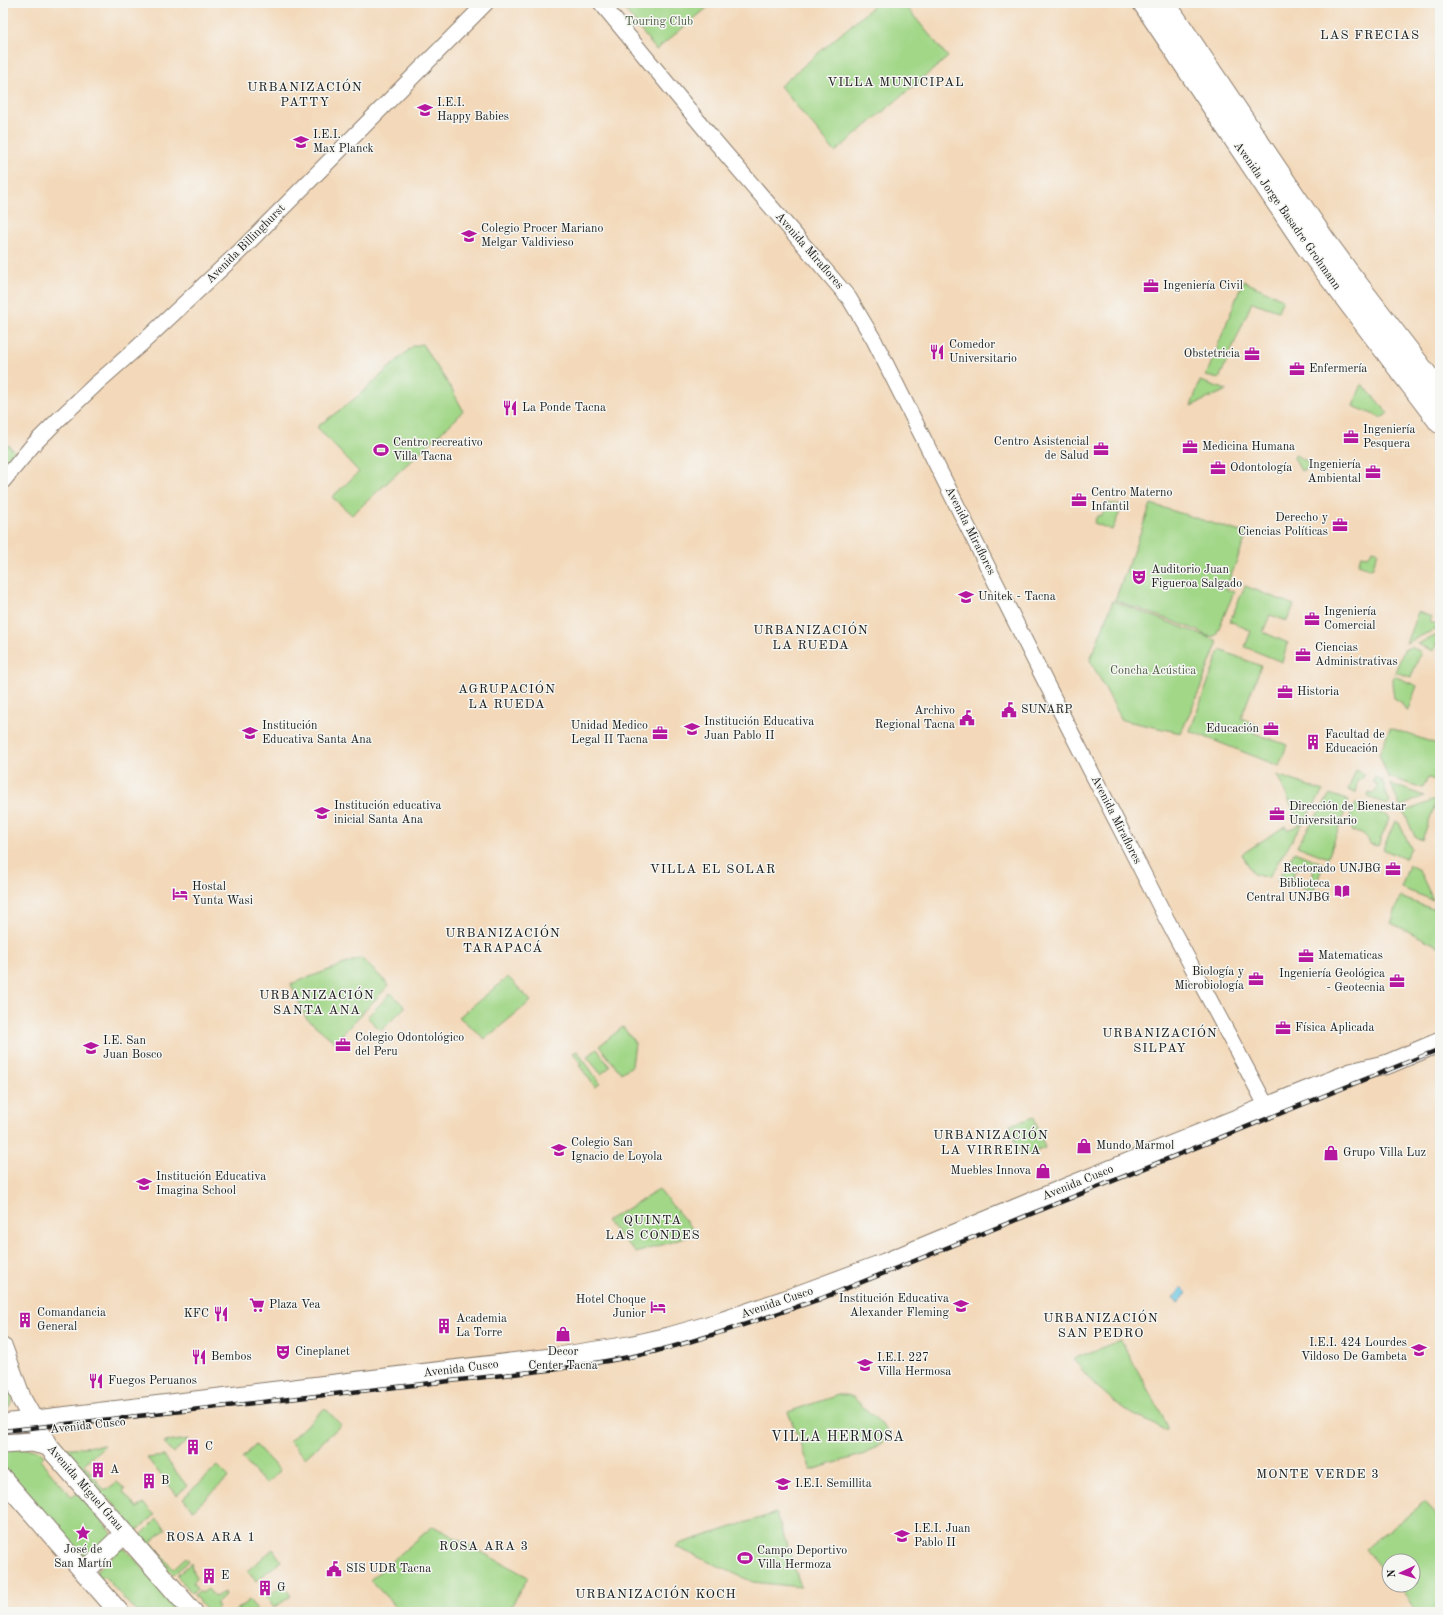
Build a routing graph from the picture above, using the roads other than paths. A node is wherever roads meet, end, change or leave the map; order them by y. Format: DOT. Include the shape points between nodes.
graph roads {
  1 [pos="486,3"];
  2 [pos="602,3"];
  3 [pos="1144,3"];
  4 [pos="1164,3"];
  5 [pos="1440,393"];
  6 [pos="1440,422"];
  7 [pos="3,481"];
  8 [pos="1440,1030"];
  9 [pos="1440,1042"];
  10 [pos="1351,1073"];
  11 [pos="1267,1107"];
  12 [pos="3,1348"];
  13 [pos="22,1400"];
  14 [pos="3,1414"];
  15 [pos="3,1424"];
  16 [pos="40,1432"];
  17 [pos="3,1435"];
  18 [pos="3,1444"];
  19 [pos="3,1479"];
  20 [pos="124,1534"];
  21 [pos="84,1572"];
  22 [pos="120,1612"];
  23 [pos="193,1612"];
  1 -- 7 [label="street, Avenida Billinghurst" via="240,251 60,418"];
  2 -- 11 [label="street, Avenida Miraflores" via="713,139 849,298 874,340 1166,918"];
  3 -- 6 [label="highway, Avenida Jorge Basadre Grohmann" via="1306,246"];
  4 -- 5 [label="highway, Avenida Jorge Basadre Grohmann" via="1317,230"];
  8 -- 10 [label="main road, Avenida Cusco" via="1379,1056"];
  9 -- 10 [label="main road, Avenida Cusco" via="1388,1064"];
  10 -- 11 [label="main road, Avenida Cusco"];
  11 -- 16 [label="main road, Avenida Cusco" via="872,1268 766,1307 669,1337 552,1358 168,1404"];
  12 -- 13 [label="main road, Avenida Miguel Grau"];
  13 -- 14 [label="main road"];
  13 -- 16 [label="main road, Avenida Miguel Grau"];
  15 -- 16 [label="main road, Avenida Cusco"];
  16 -- 17 [label="main road, Avenida Cusco"];
  16 -- 18 [label="main road" via="32,1442"];
  16 -- 20 [label="main road, Avenida Miguel Grau"];
  19 -- 21 [label="main road"];
  20 -- 21 [label="main road"];
  20 -- 23 [label="main road, Avenida Miguel Grau"];
  21 -- 22 [label="main road"];
}
